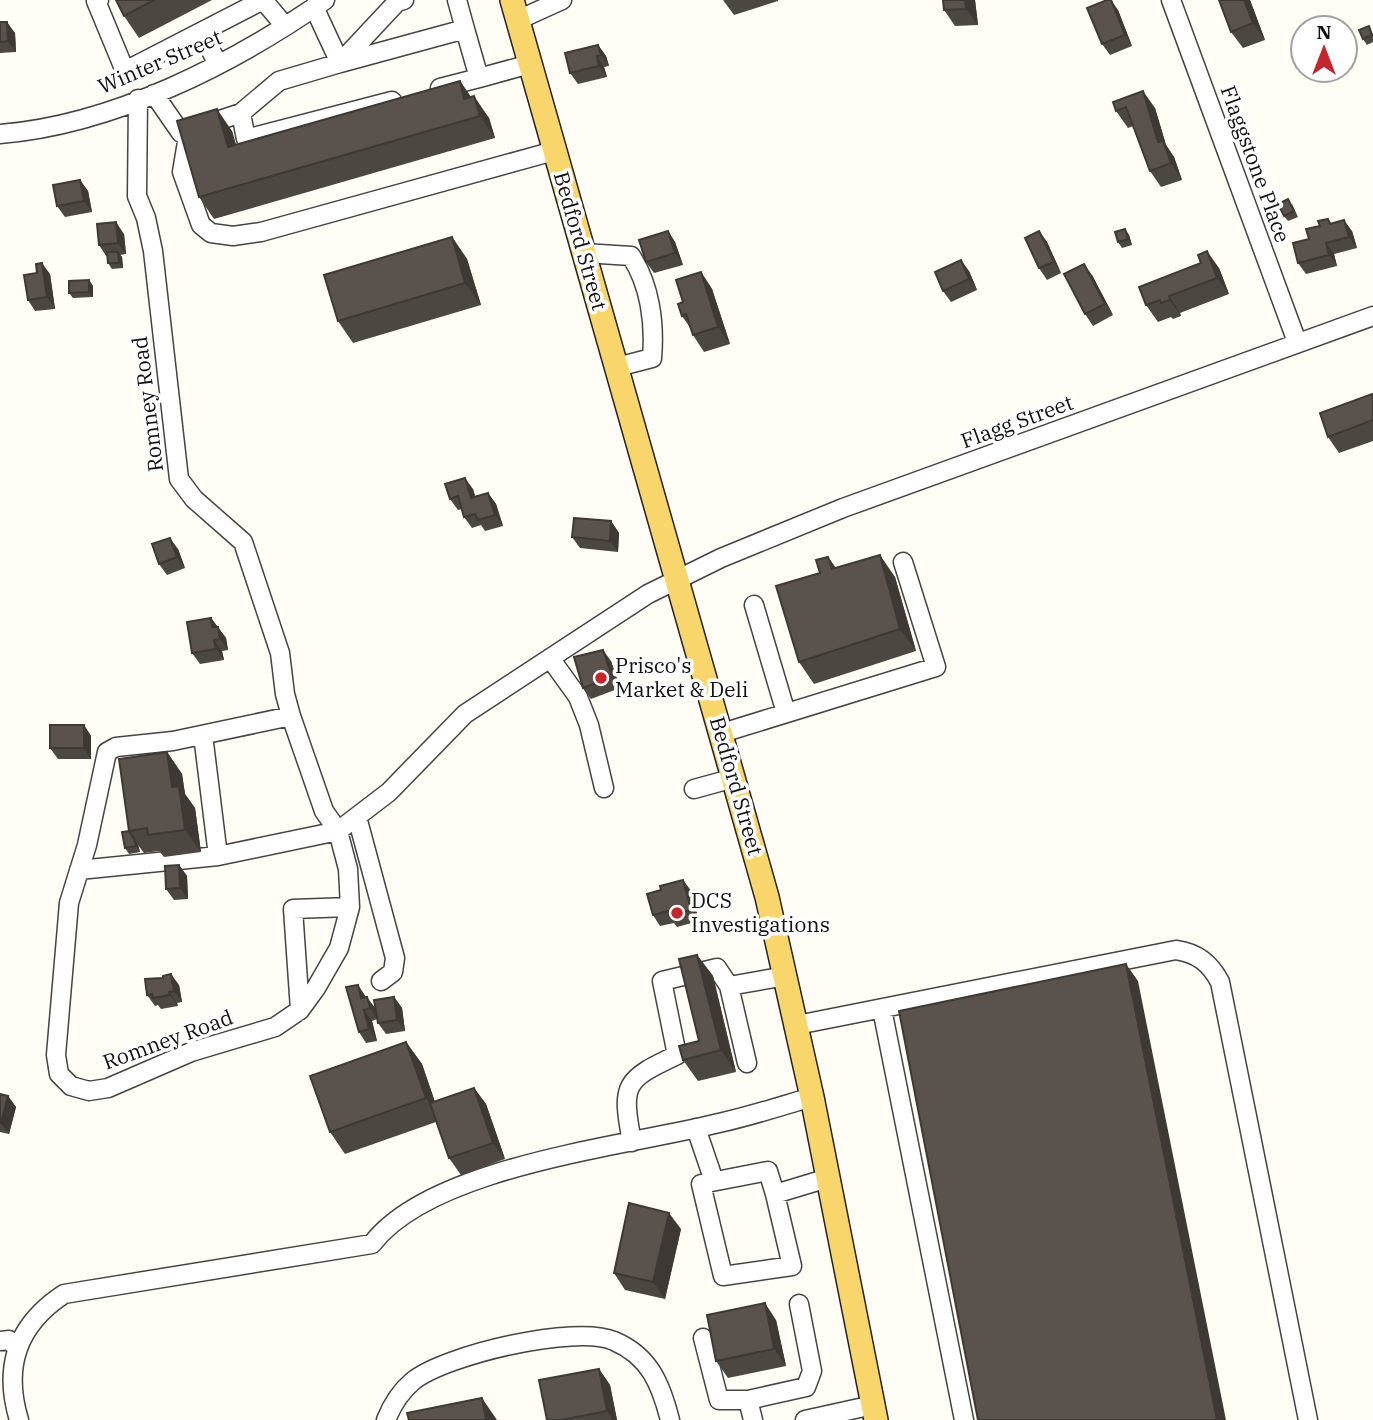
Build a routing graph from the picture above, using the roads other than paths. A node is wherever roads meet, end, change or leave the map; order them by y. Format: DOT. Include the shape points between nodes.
graph roads {
  1 [pos="263,0"];
  2 [pos="404,0"];
  3 [pos="457,0"];
  4 [pos="562,0"];
  5 [pos="1171,0"];
  6 [pos="98,1"];
  7 [pos="319,3"];
  8 [pos="515,10"];
  9 [pos="285,26"];
  10 [pos="466,29"];
  11 [pos="201,32"];
  12 [pos="340,63"];
  13 [pos="218,64"];
  14 [pos="530,64"];
  15 [pos="480,78"];
  16 [pos="146,96"];
  17 [pos="241,113"];
  18 [pos="189,130"];
  19 [pos="0,134"];
  20 [pos="554,151"];
  21 [pos="584,253"];
  22 [pos="1373,316"];
  23 [pos="1297,342"];
  24 [pos="617,367"];
  25 [pos="903,562"];
  26 [pos="678,579"];
  27 [pos="754,605"];
  28 [pos="550,658"];
  29 [pos="786,713"];
  30 [pos="291,716"];
  31 [pos="722,733"];
  32 [pos="203,735"];
  33 [pos="734,778"];
  34 [pos="604,788"];
  35 [pos="694,789"];
  36 [pos="357,817"];
  37 [pos="338,831"];
  38 [pos="218,856"];
  39 [pos="79,870"];
  40 [pos="350,906"];
  41 [pos="786,976"];
  42 [pos="381,981"];
  43 [pos="729,986"];
  44 [pos="882,1009"];
  45 [pos="300,1010"];
  46 [pos="797,1025"];
  47 [pos="747,1063"];
  48 [pos="812,1097"];
  49 [pos="696,1128"];
  50 [pos="632,1142"];
  51 [pos="828,1178"];
  52 [pos="714,1181"];
  53 [pos="775,1195"];
  54 [pos="799,1304"];
  55 [pos="703,1338"];
  56 [pos="8,1345"];
  57 [pos="748,1400"];
  58 [pos="874,1413"];
  59 [pos="19,1420"];
  60 [pos="386,1420"];
  61 [pos="670,1420"];
  62 [pos="753,1420"];
  63 [pos="805,1420"];
  64 [pos="964,1420"];
  65 [pos="1308,1420"];
  1 -- 9 [label="street"];
  1 -- 11 [label="street"];
  2 -- 12 [label="street"];
  3 -- 10 [label="street"];
  4 -- 8 [label="street"];
  5 -- 23 [label="street, Flaggstone Place"];
  6 -- 11 [label="street" via="125,71"];
  7 -- 9 [label="street, Winter Street"];
  7 -- 12 [label="street"];
  8 -- 14 [label="main road, Bedford Street"];
  9 -- 13 [label="street, Winter Street"];
  10 -- 12 [label="street"];
  10 -- 15 [label="street"];
  11 -- 13 [label="street"];
  12 -- 17 [label="street" via="279,81"];
  13 -- 16 [label="street, Winter Street"];
  14 -- 15 [label="street"];
  14 -- 20 [label="main road, Bedford Street"];
  15 -- 17 [label="street" via="246,139"];
  16 -- 18 [label="street" via="181,132"];
  16 -- 19 [label="street, Winter Street" via="48,126"];
  16 -- 30 [label="street, Romney Road" via="137,196 153,251 179,479 194,499 243,542 280,653"];
  17 -- 18 [label="street"];
  18 -- 20 [label="street" via="182,172 201,225 211,233 233,236"];
  20 -- 21 [label="main road, Bedford Street"];
  21 -- 24 [label="main road, Bedford Street"];
  21 -- 24 [label="street" via="631,256 645,277 652,358"];
  22 -- 23 [label="street, Flagg Street"];
  23 -- 26 [label="street, Flagg Street" via="813,519"];
  24 -- 26 [label="main road, Bedford Street"];
  25 -- 29 [label="street" via="936,667"];
  26 -- 28 [label="street"];
  26 -- 31 [label="main road, Bedford Street"];
  27 -- 29 [label="street"];
  28 -- 34 [label="street" via="578,697"];
  28 -- 36 [label="street" via="465,714 389,792"];
  29 -- 31 [label="street"];
  30 -- 32 [label="street"];
  30 -- 37 [label="street, Romney Road" via="324,811"];
  31 -- 33 [label="main road, Bedford Street"];
  32 -- 38 [label="street"];
  32 -- 39 [label="street, Romney Road" via="107,752"];
  33 -- 35 [label="street"];
  33 -- 41 [label="main road, Bedford Street"];
  36 -- 37 [label="street"];
  36 -- 42 [label="street" via="395,958 393,972"];
  37 -- 38 [label="street"];
  37 -- 40 [label="street, Romney Road" via="348,869"];
  38 -- 39 [label="street"];
  39 -- 45 [label="street, Romney Road" via="69,903 56,1055 59,1073 71,1086 89,1091 108,1088 191,1052 275,1027"];
  40 -- 45 [label="street, Romney Road" via="339,948"];
  40 -- 45 [label="street" via="293,909"];
  41 -- 43 [label="street"];
  41 -- 46 [label="main road, Bedford Street"];
  43 -- 47 [label="street"];
  43 -- 50 [label="street" via="717,968 662,981 677,1055 633,1079 626,1093"];
  44 -- 46 [label="street"];
  44 -- 64 [label="street"];
  44 -- 65 [label="street" via="1176,950 1199,957 1213,968 1220,982"];
  46 -- 48 [label="main road, Bedford Street"];
  48 -- 49 [label="street"];
  48 -- 51 [label="main road, Bedford Street"];
  49 -- 50 [label="street"];
  49 -- 52 [label="street"];
  50 -- 56 [label="street" via="491,1176 435,1197 386,1226 372,1244 64,1294"];
  51 -- 53 [label="street"];
  51 -- 58 [label="main road, Bedford Street"];
  52 -- 53 [label="street" via="768,1171"];
  52 -- 53 [label="street" via="701,1184 723,1276 792,1266"];
  54 -- 57 [label="street" via="811,1371 806,1387"];
  55 -- 57 [label="street" via="719,1400"];
  56 -- 59 [label="street"];
  57 -- 62 [label="street"];
  58 -- 63 [label="street"];
  60 -- 61 [label="street" via="402,1393 429,1371 570,1334 614,1340 634,1352 652,1368"];
}
